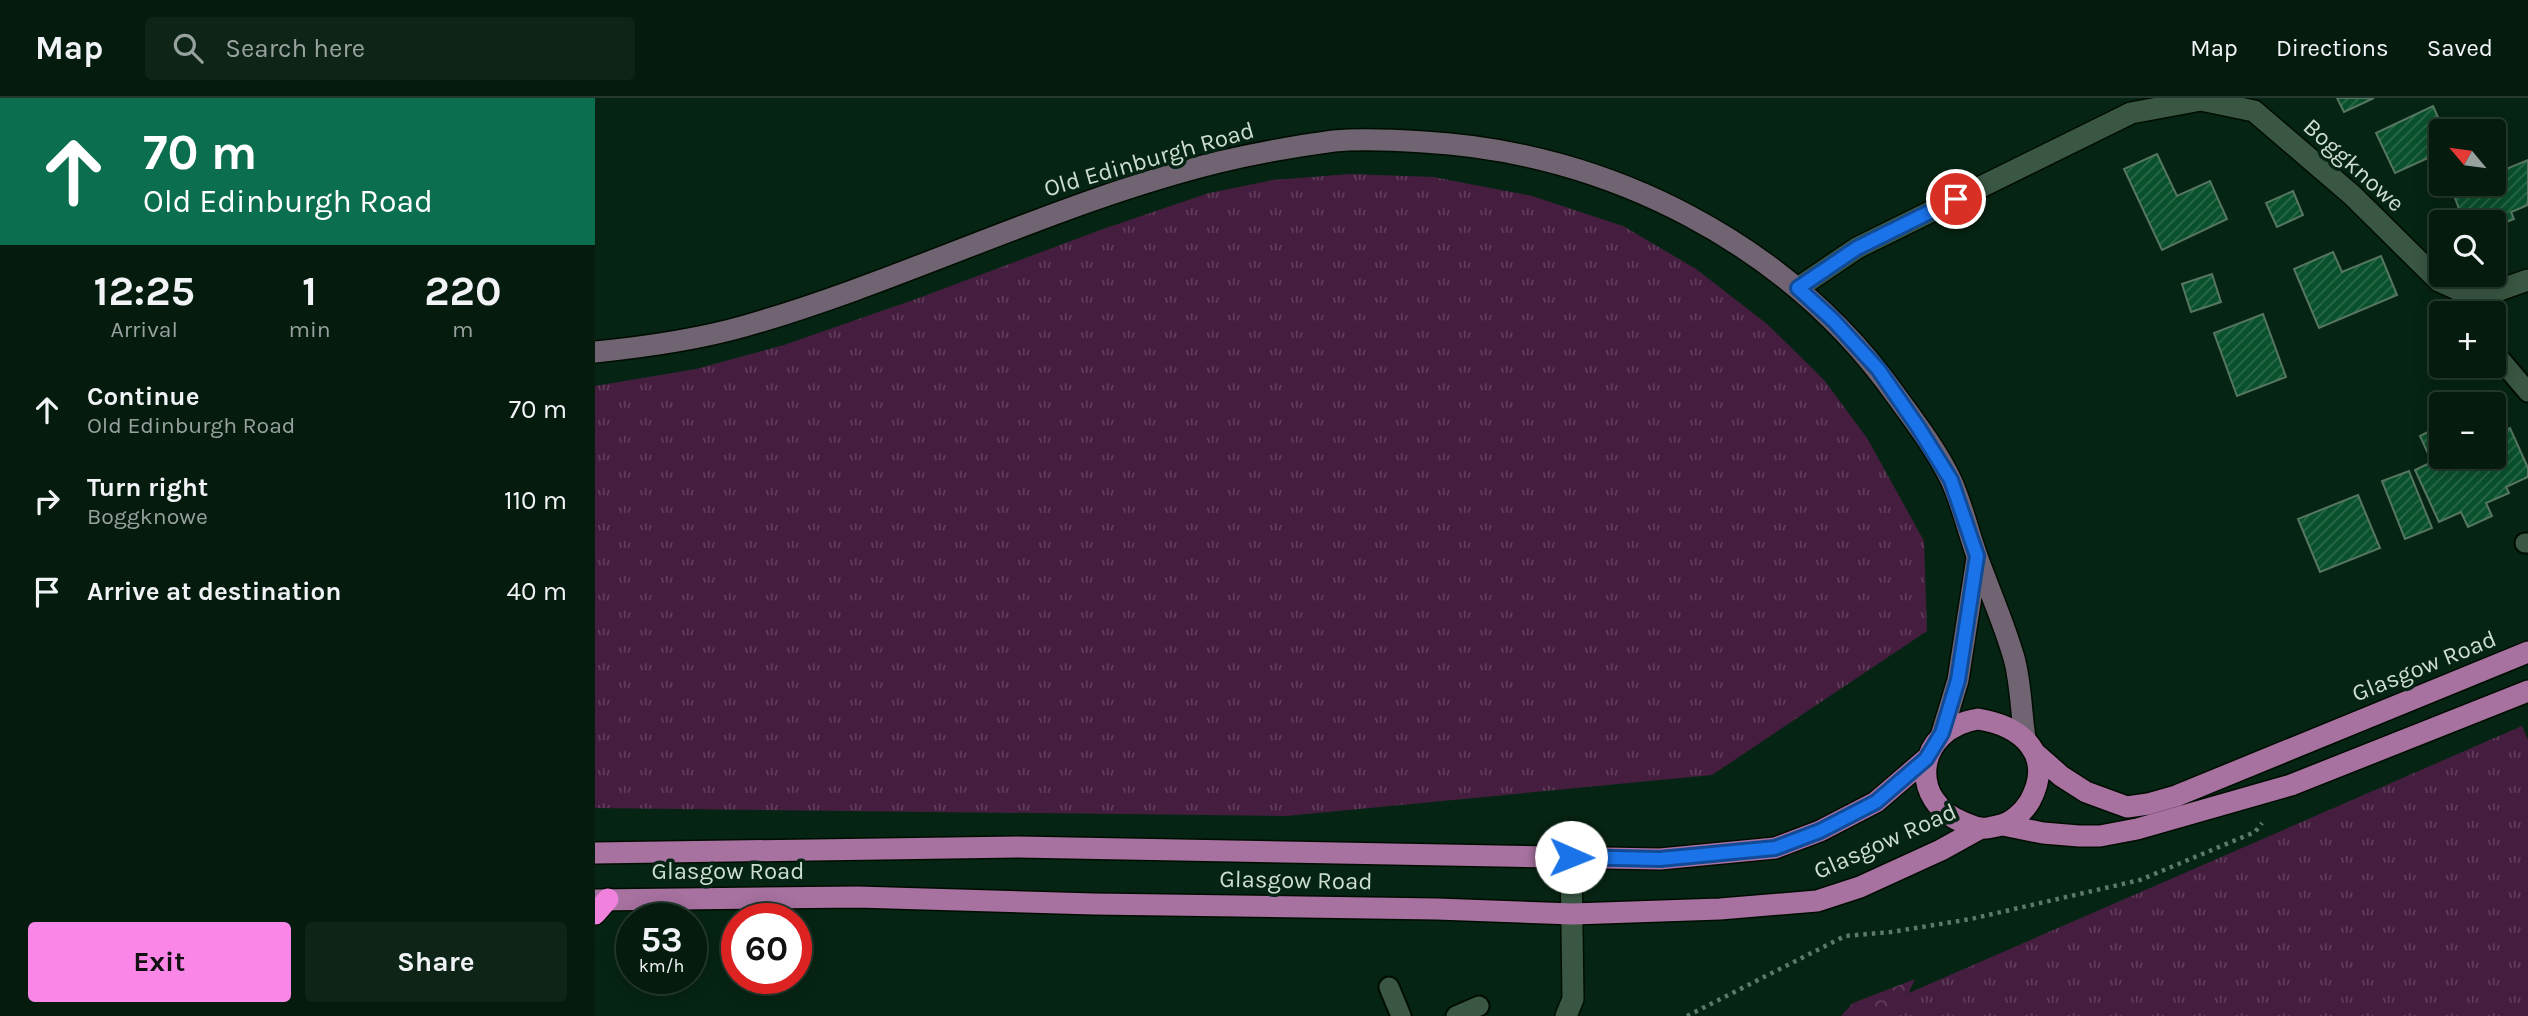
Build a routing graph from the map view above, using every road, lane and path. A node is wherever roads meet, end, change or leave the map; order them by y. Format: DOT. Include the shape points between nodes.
graph roads {
  1 [pos="2200,99"];
  2 [pos="2528,280"];
  3 [pos="1798,288"];
  4 [pos="595,352"];
  5 [pos="2506,366"];
  6 [pos="2528,391"];
  7 [pos="1977,556"];
  8 [pos="2528,652"];
  9 [pos="2528,691"];
  10 [pos="1942,733"];
  11 [pos="2030,745"];
  12 [pos="1926,759"];
  13 [pos="2291,785"];
  14 [pos="2003,825"];
  15 [pos="1979,829"];
  16 [pos="595,853"];
  17 [pos="1571,857"];
  18 [pos="599,904"];
  19 [pos="1573,914"];
  20 [pos="1389,986"];
  21 [pos="1479,1006"];
  22 [pos="1401,1016"];
  23 [pos="1456,1016"];
  24 [pos="1566,1016"];
  25 [pos="1686,1016"];
  1 -- 2 [label="street, Boggknowe" via="2254,111 2352,195 2439,281 2461,291 2489,294"];
  1 -- 3 [label="street, Boggknowe" via="2131,113 1857,248"];
  3 -- 4 [label="main road, Old Edinburgh Road" via="1748,250 1686,214 1561,165 1465,144 1338,141 1218,162 1135,186 740,328"];
  3 -- 7 [label="main road, Old Edinburgh Road" via="1878,369 1918,427 1951,480"];
  5 -- 6 [label="lane"];
  7 -- 10 [label="main road, Old Edinburgh Road" via="1958,680"];
  7 -- 11 [label="main road, Old Edinburgh Road" via="2015,662"];
  8 -- 11 [label="main road, Glasgow Road" via="2148,804 2127,807 2086,792 2061,776"];
  9 -- 13 [label="main road"];
  10 -- 11 [label="main road" via="1978,719 2004,726"];
  10 -- 12 [label="main road"];
  11 -- 14 [label="main road" via="2039,774 2035,791 2023,812"];
  12 -- 15 [label="main road" via="1926,780 1941,807 1955,820"];
  12 -- 17 [label="main road, Glasgow Road" via="1876,802 1775,848 1660,859"];
  13 -- 14 [label="main road" via="2100,836"];
  13 -- 25 [label="path" via="2255,832 2140,880 1971,919 1845,936"];
  14 -- 15 [label="main road"];
  15 -- 19 [label="main road, Glasgow Road" via="1860,887 1817,901"];
  16 -- 17 [label="main road, Glasgow Road" via="1019,847"];
  17 -- 19 [label="street"];
  18 -- 19 [label="main road, Glasgow Road" via="857,897"];
  19 -- 24 [label="street" via="1573,999"];
  20 -- 22 [label="lane"];
  21 -- 23 [label="lane"];
}
